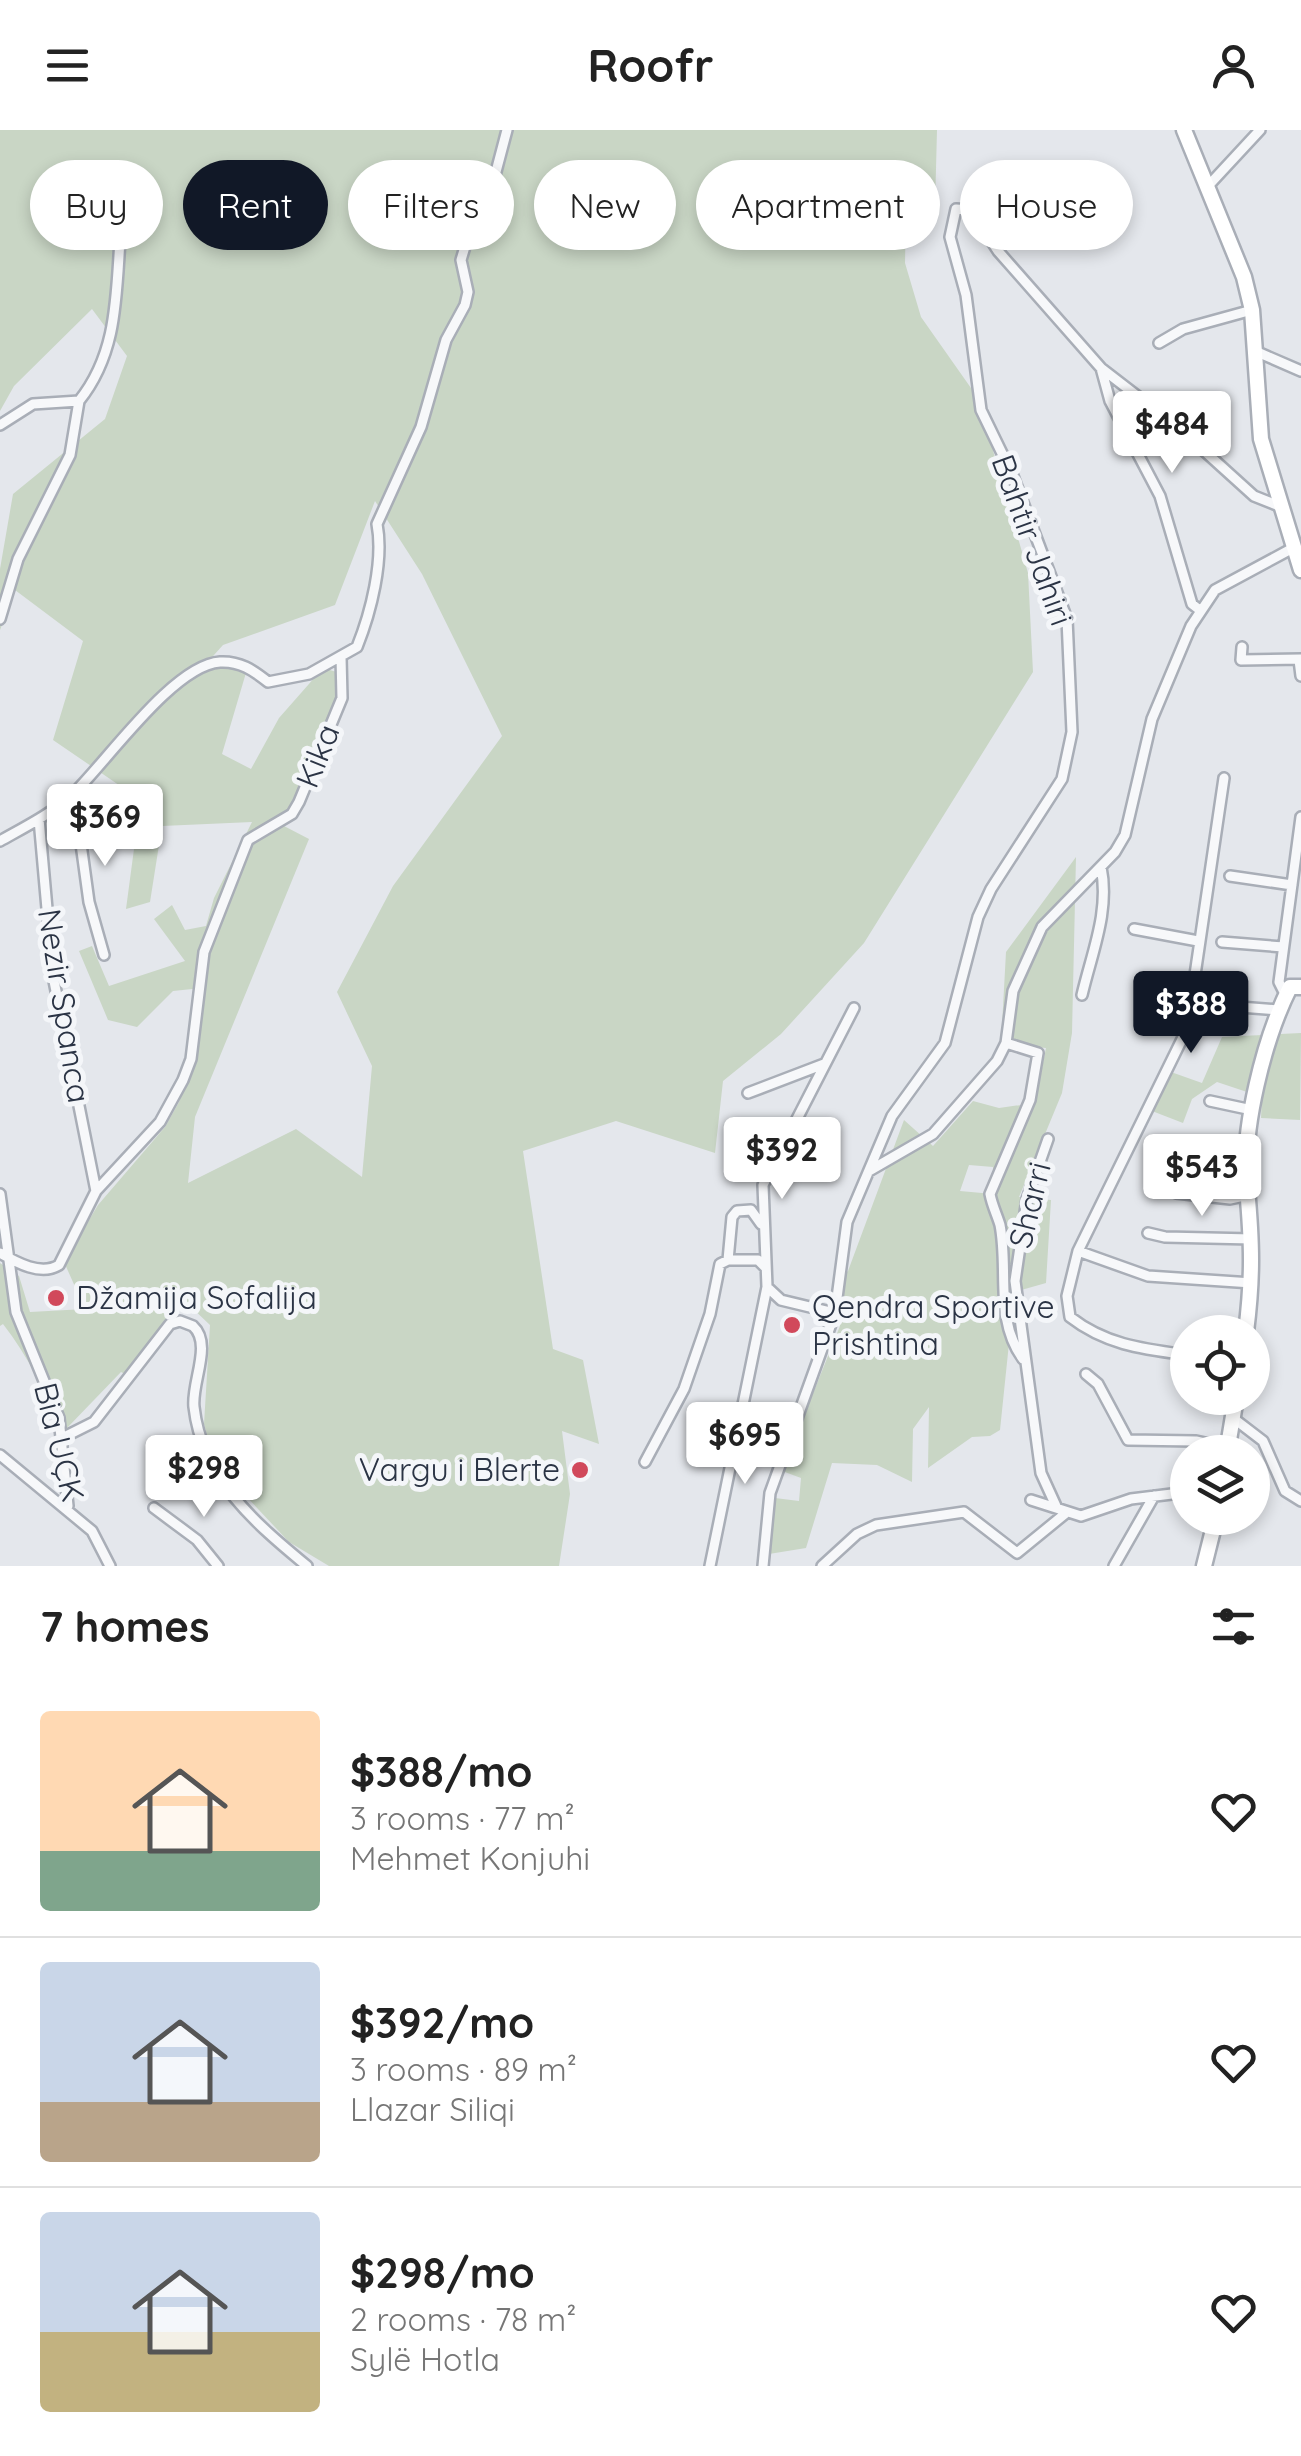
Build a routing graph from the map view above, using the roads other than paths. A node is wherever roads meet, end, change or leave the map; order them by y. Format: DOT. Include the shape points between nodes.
graph roads {
  1 [pos="507,130"];
  2 [pos="1184,130"];
  3 [pos="1260,130"];
  4 [pos="1209,185"];
  5 [pos="119,250"];
  6 [pos="1252,310"];
  7 [pos="1159,343"];
  8 [pos="1255,352"];
  9 [pos="1101,368"];
  10 [pos="1301,371"];
  11 [pos="79,400"];
  12 [pos="0,425"];
  13 [pos="1279,506"];
  14 [pos="1293,548"];
  15 [pos="1301,570"];
  16 [pos="1200,611"];
  17 [pos="0,619"];
  18 [pos="1242,647"];
  19 [pos="341,657"];
  20 [pos="1300,659"];
  21 [pos="1301,676"];
  22 [pos="1224,778"];
  23 [pos="74,793"];
  24 [pos="1301,818"];
  25 [pos="39,819"];
  26 [pos="0,841"];
  27 [pos="1101,867"];
  28 [pos="1230,876"];
  29 [pos="1292,884"];
  30 [pos="1134,928"];
  31 [pos="1198,941"];
  32 [pos="1222,942"];
  33 [pos="1284,947"];
  34 [pos="104,955"];
  35 [pos="1296,987"];
  36 [pos="1082,995"];
  37 [pos="1214,1005"];
  38 [pos="854,1008"];
  39 [pos="1278,1010"];
  40 [pos="1006,1043"];
  41 [pos="824,1064"];
  42 [pos="748,1092"];
  43 [pos="1210,1101"];
  44 [pos="1252,1110"];
  45 [pos="1048,1138"];
  46 [pos="869,1171"];
  47 [pos="96,1191"];
  48 [pos="1176,1193"];
  49 [pos="0,1194"];
  50 [pos="1249,1195"];
  51 [pos="762,1227"];
  52 [pos="1148,1232"];
  53 [pos="1252,1239"];
  54 [pos="1078,1250"];
  55 [pos="0,1253"];
  56 [pos="10,1260"];
  57 [pos="728,1260"];
  58 [pos="765,1268"];
  59 [pos="1252,1283"];
  60 [pos="768,1286"];
  61 [pos="834,1313"];
  62 [pos="1248,1315"];
  63 [pos="1170,1351"];
  64 [pos="1024,1361"];
  65 [pos="1086,1374"];
  66 [pos="1233,1415"];
  67 [pos="1233,1418"];
  68 [pos="1230,1435"];
  69 [pos="62,1438"];
  70 [pos="1170,1441"];
  71 [pos="0,1455"];
  72 [pos="645,1462"];
  73 [pos="1170,1494"];
  74 [pos="1154,1496"];
  75 [pos="1031,1500"];
  76 [pos="1301,1501"];
  77 [pos="68,1506"];
  78 [pos="1056,1506"];
  79 [pos="154,1508"];
  80 [pos="1066,1513"];
  81 [pos="1212,1535"];
  82 [pos="760,1564"];
  83 [pos="110,1566"];
  84 [pos="218,1566"];
  85 [pos="306,1566"];
  86 [pos="710,1566"];
  87 [pos="822,1566"];
  88 [pos="1114,1566"];
  89 [pos="1204,1566"];
  1 -- 19 [label="street" via="488,202 472,220 461,260 465,305 377,524 374,598 357,647"];
  2 -- 4 [label="street"];
  3 -- 4 [label="street"];
  4 -- 6 [label="street"];
  5 -- 11 [label="street" via="105,360"];
  6 -- 7 [label="street" via="1183,328"];
  6 -- 8 [label="street"];
  8 -- 10 [label="street"];
  8 -- 13 [label="street" via="1261,439"];
  9 -- 13 [label="street, Bahtir Jahiri" via="1254,496"];
  9 -- 16 [label="street" via="1103,386 1160,496 1192,604"];
  9 -- 46 [label="street, Bahtir Jahiri" via="971,210 956,210 950,237 966,295 982,410 1067,618 1072,732 1062,779 978,917 945,1043 892,1116"];
  11 -- 12 [label="street" via="32,404"];
  11 -- 17 [label="street" via="70,455 18,559"];
  13 -- 14 [label="street"];
  14 -- 15 [label="street"];
  14 -- 16 [label="street" via="1215,590"];
  16 -- 27 [label="street" via="1152,719 1125,835"];
  18 -- 20 [label="street" via="1241,660"];
  19 -- 23 [label="street, Kika" via="309,674 268,682 248,666 204,666 147,711"];
  19 -- 47 [label="street, Kika" via="342,698 299,802 292,814 248,840 204,952 183,1080 160,1122"];
  20 -- 21 [label="street"];
  22 -- 31 [label="street"];
  23 -- 25 [label="street, Kika"];
  23 -- 34 [label="street" via="89,902"];
  24 -- 29 [label="street"];
  25 -- 26 [label="street, Kika"];
  25 -- 47 [label="street, Nezir Spanca" via="54,976"];
  27 -- 36 [label="street" via="1103,916"];
  27 -- 40 [label="street" via="1042,927 1013,992"];
  28 -- 29 [label="street"];
  29 -- 33 [label="street"];
  30 -- 31 [label="street"];
  31 -- 54 [label="street" via="1186,1028"];
  32 -- 33 [label="street"];
  33 -- 35 [label="street" via="1279,985"];
  35 -- 39 [label="street"];
  37 -- 39 [label="street"];
  38 -- 41 [label="street"];
  39 -- 44 [label="street"];
  40 -- 46 [label="street" via="933,1134"];
  40 -- 64 [label="street" via="1038,1053 1030,1100 990,1194 1000,1224 1004,1311"];
  41 -- 42 [label="street"];
  41 -- 51 [label="street" via="763,1185"];
  43 -- 44 [label="street"];
  44 -- 50 [label="street"];
  45 -- 64 [label="street, Sharri" via="1016,1257"];
  46 -- 61 [label="street, Bahtir Jahiri" via="848,1222"];
  47 -- 56 [label="street, Kika" via="59,1265 42,1270"];
  48 -- 50 [label="street" via="1238,1200"];
  49 -- 56 [label="street, Bia UÇK"];
  50 -- 53 [label="street"];
  51 -- 57 [label="street" via="751,1210 737,1211"];
  51 -- 58 [label="street"];
  52 -- 53 [label="street"];
  53 -- 59 [label="street"];
  54 -- 59 [label="street" via="1148,1276"];
  54 -- 63 [label="street" via="1067,1296 1070,1317 1115,1343"];
  55 -- 56 [label="street"];
  56 -- 69 [label="street, Bia UÇK" via="16,1312"];
  57 -- 58 [label="street" via="758,1260"];
  57 -- 72 [label="street" via="720,1264 684,1389"];
  58 -- 60 [label="street"];
  59 -- 62 [label="street"];
  60 -- 61 [label="street" via="782,1300"];
  60 -- 86 [label="street"];
  61 -- 82 [label="street, Bahtir Jahiri" via="776,1470"];
  64 -- 78 [label="street, Sharri" via="1040,1473"];
  65 -- 70 [label="street" via="1128,1440"];
  66 -- 67 [label="street"];
  67 -- 68 [label="street"];
  67 -- 76 [label="street" via="1263,1441 1285,1491"];
  69 -- 77 [label="street, Bia UÇK"];
  69 -- 85 [label="street" via="94,1422 170,1324 193,1326 202,1343 194,1406 210,1467"];
  71 -- 77 [label="street"];
  73 -- 74 [label="street"];
  74 -- 80 [label="street" via="1090,1514"];
  74 -- 88 [label="street"];
  75 -- 78 [label="street"];
  77 -- 83 [label="street, Bia UÇK" via="92,1530"];
  78 -- 80 [label="street"];
  79 -- 84 [label="street" via="198,1540"];
  80 -- 87 [label="street" via="1017,1553 964,1512 876,1525"];
  81 -- 89 [label="street"];
}
